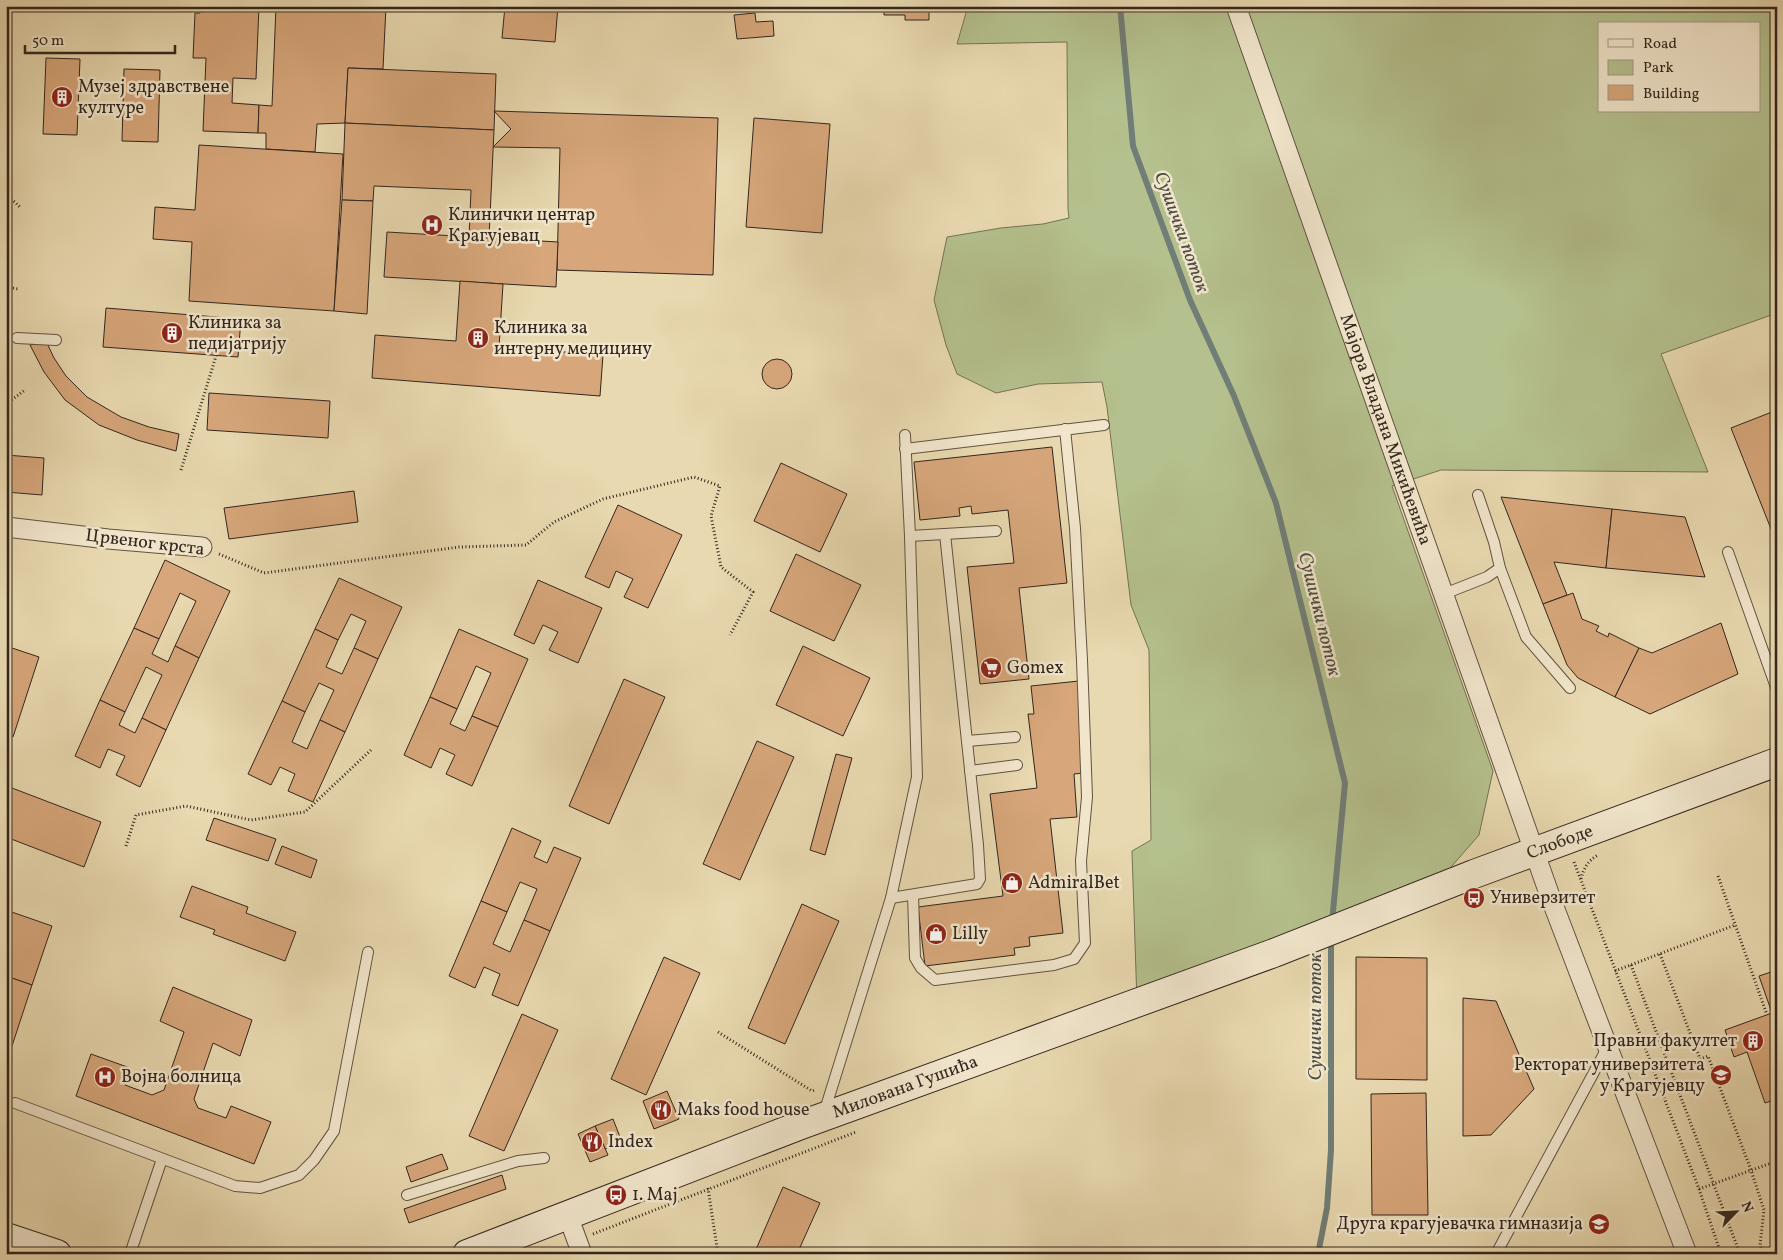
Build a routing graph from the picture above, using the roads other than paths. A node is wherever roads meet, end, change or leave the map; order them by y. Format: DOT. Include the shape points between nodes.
graph roads {
  1 [pos="1236,6"];
  2 [pos="17,338"];
  3 [pos="56,340"];
  4 [pos="1104,425"];
  5 [pos="1065,429"];
  6 [pos="905,434"];
  7 [pos="905,449"];
  8 [pos="1478,495"];
  9 [pos="6,527"];
  10 [pos="996,530"];
  11 [pos="946,534"];
  12 [pos="910,536"];
  13 [pos="202,547"];
  14 [pos="1728,552"];
  15 [pos="1500,568"];
  16 [pos="1444,594"];
  17 [pos="1570,688"];
  18 [pos="1777,690"];
  19 [pos="1015,737"];
  20 [pos="967,742"];
  21 [pos="1777,762"];
  22 [pos="1018,765"];
  23 [pos="970,771"];
  24 [pos="1535,852"];
  25 [pos="913,895"];
  26 [pos="890,898"];
  27 [pos="1344,926"];
  28 [pos="368,952"];
  29 [pos="1608,1047"];
  30 [pos="15,1103"];
  31 [pos="823,1116"];
  32 [pos="544,1158"];
  33 [pos="162,1159"];
  34 [pos="407,1195"];
  35 [pos="568,1216"];
  36 [pos="6,1237"];
  37 [pos="57,1254"];
  38 [pos="130,1254"];
  39 [pos="467,1254"];
  40 [pos="582,1254"];
  41 [pos="1496,1254"];
  42 [pos="1687,1254"];
  1 -- 16 [label="street, Мајора Владана Микићевића"];
  2 -- 3 [label="lane"];
  4 -- 5 [label="lane"];
  5 -- 7 [label="lane"];
  5 -- 25 [label="lane" via="1075,528 1082,660 1087,797 1081,861 1085,943 1074,959 1054,965 935,980 915,958"];
  6 -- 7 [label="lane"];
  7 -- 12 [label="lane"];
  8 -- 15 [label="lane"];
  9 -- 13 [label="street, Црвеног крста"];
  10 -- 11 [label="lane"];
  11 -- 12 [label="lane"];
  11 -- 20 [label="lane"];
  12 -- 26 [label="lane" via="917,777"];
  14 -- 18 [label="lane"];
  15 -- 16 [label="lane"];
  15 -- 17 [label="lane" via="1526,637"];
  16 -- 24 [label="street, Мајора Владана Микићевића"];
  19 -- 20 [label="lane"];
  20 -- 23 [label="lane"];
  21 -- 24 [label="street, Слободе"];
  22 -- 23 [label="lane"];
  23 -- 25 [label="lane" via="980,872 978,884"];
  24 -- 27 [label="street, Слободе"];
  24 -- 29 [label="street, Мајора Владана Микићевића"];
  25 -- 26 [label="lane"];
  26 -- 31 [label="lane"];
  27 -- 31 [label="street, Милована Гушића"];
  28 -- 33 [label="lane" via="334,1131 314,1160 298,1175 260,1188 235,1186"];
  29 -- 41 [label="lane"];
  29 -- 42 [label="street, Мајора Владана Микићевића"];
  30 -- 33 [label="lane"];
  31 -- 35 [label="street, Милована Гушића"];
  32 -- 34 [label="lane" via="518,1161"];
  33 -- 38 [label="lane"];
  35 -- 39 [label="street, Милована Гушића"];
  35 -- 40 [label="street"];
  36 -- 37 [label="street"];
}
